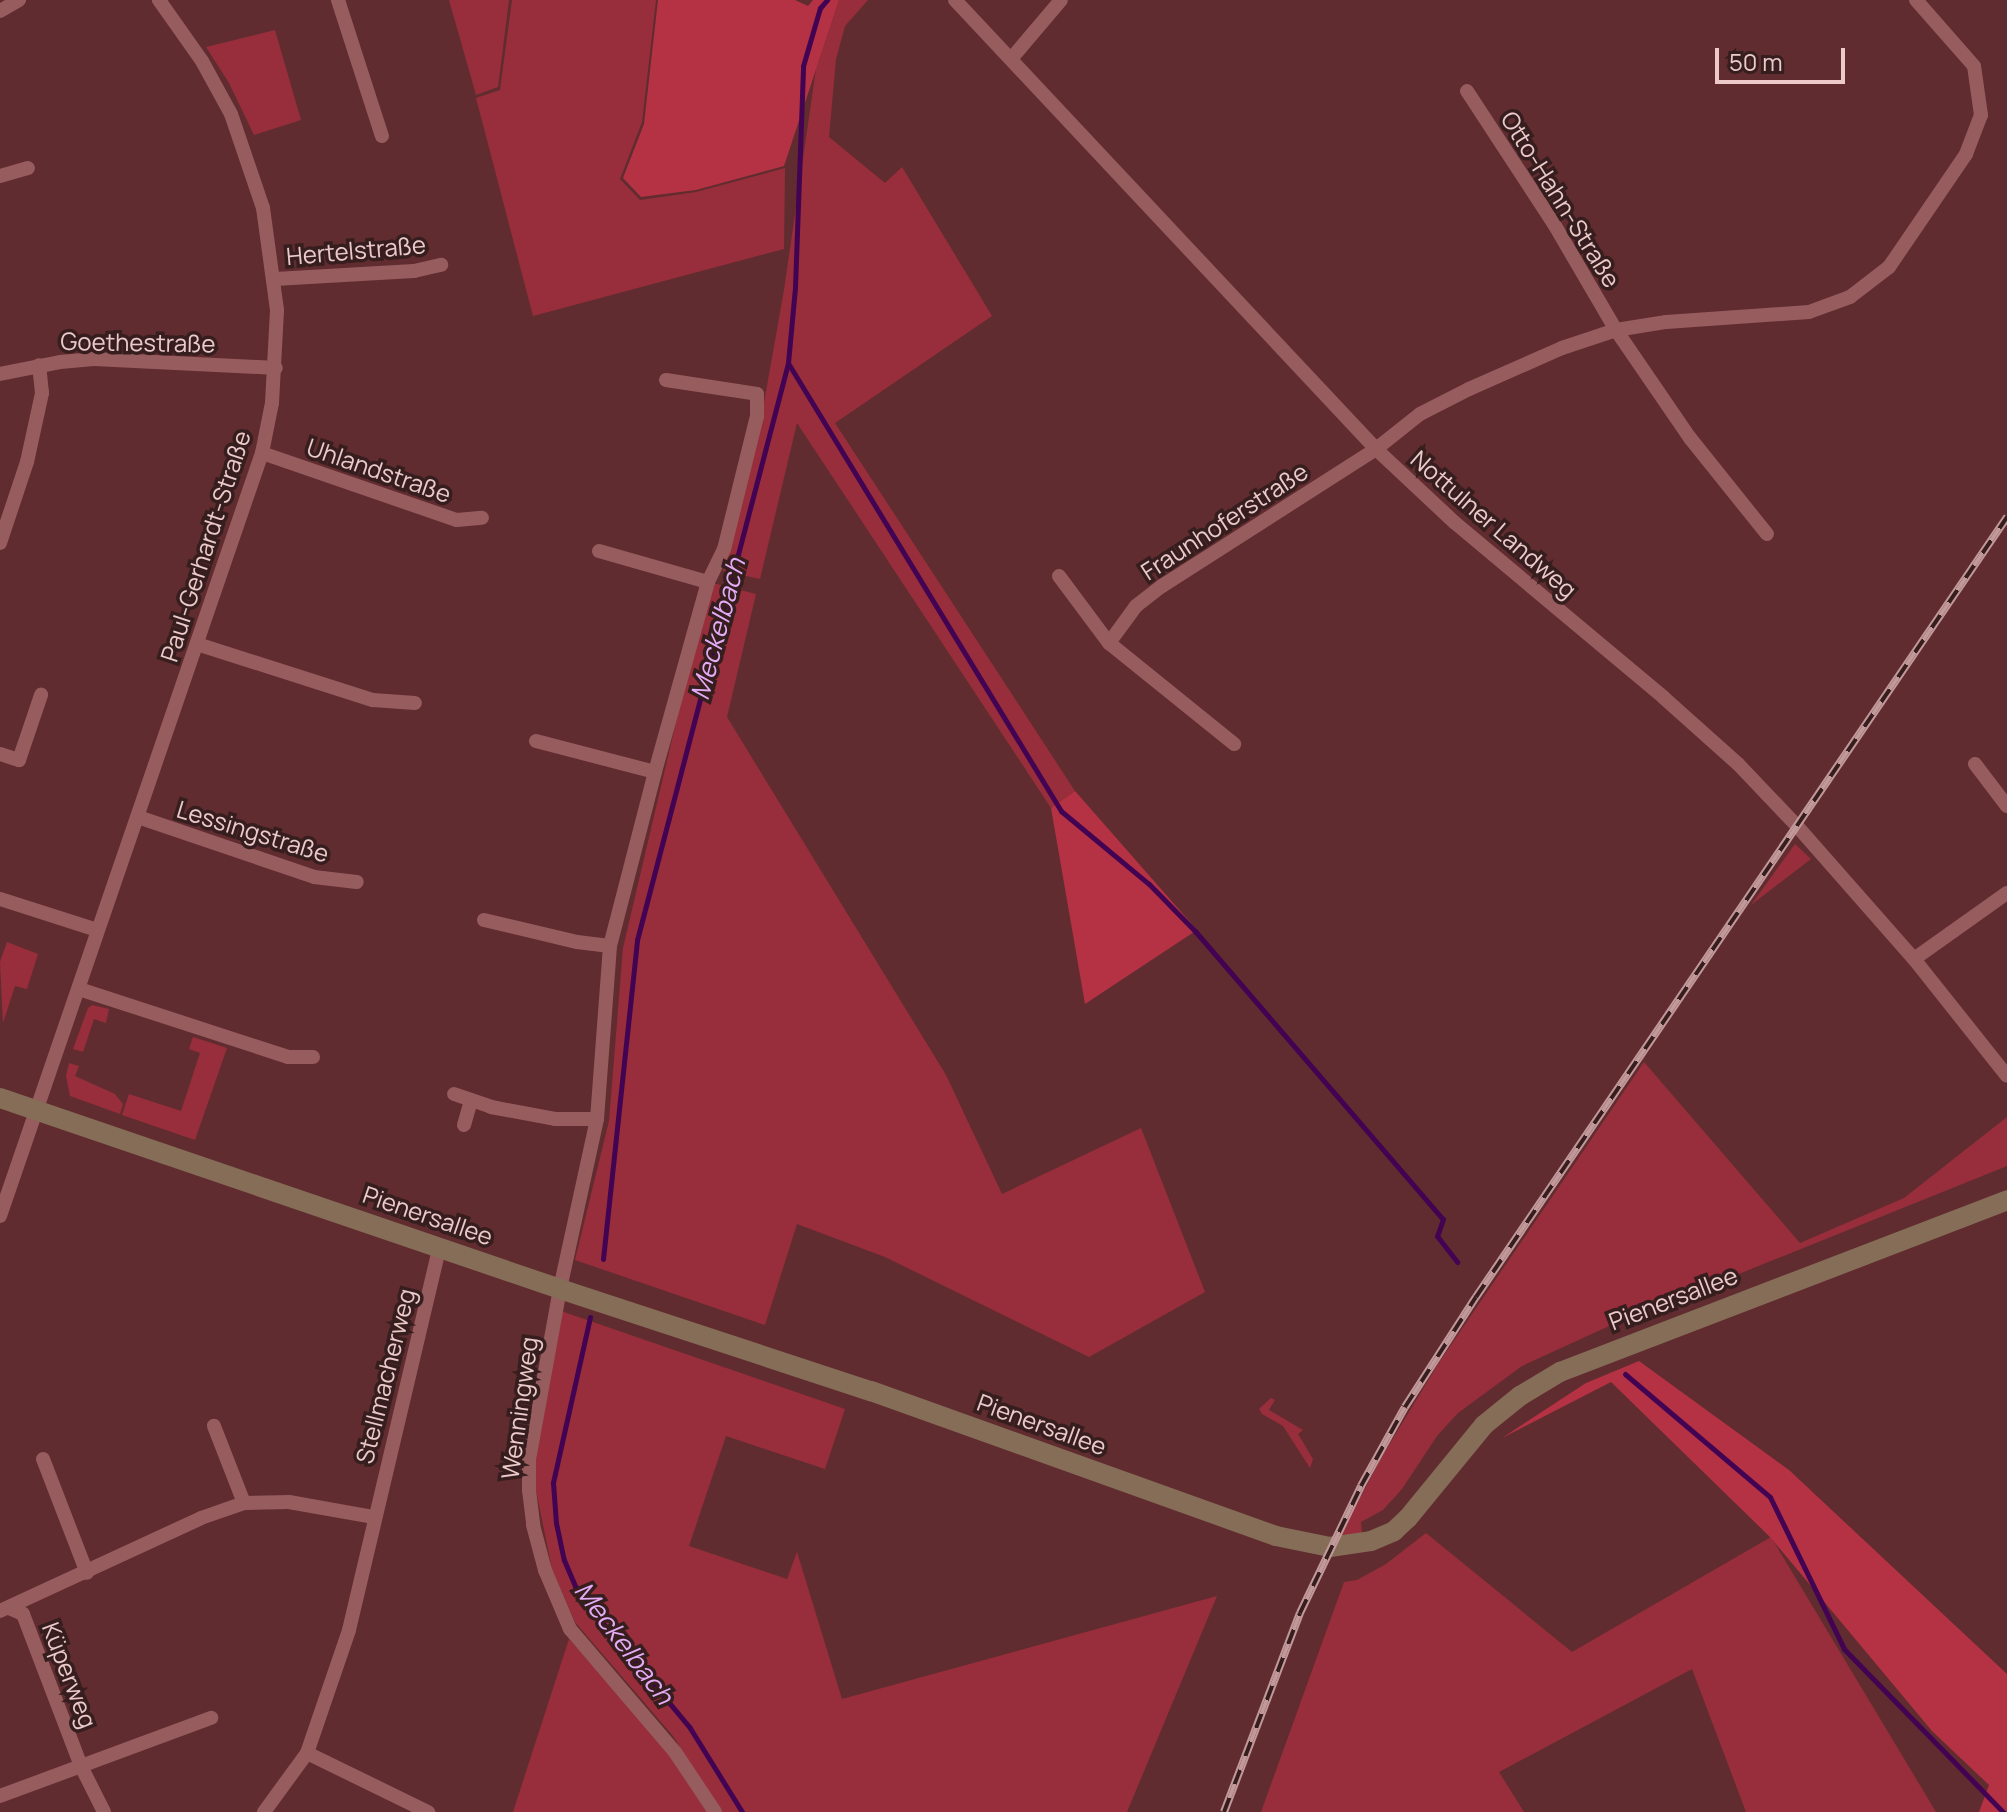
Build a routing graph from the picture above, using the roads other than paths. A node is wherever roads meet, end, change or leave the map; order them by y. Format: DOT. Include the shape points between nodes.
graph roads {
  1 [pos="19,0"];
  2 [pos="159,0"];
  3 [pos="338,0"];
  4 [pos="955,0"];
  5 [pos="1061,0"];
  6 [pos="1916,0"];
  7 [pos="0,11"];
  8 [pos="1011,59"];
  9 [pos="1467,91"];
  10 [pos="382,136"];
  11 [pos="28,168"];
  12 [pos="0,176"];
  13 [pos="441,265"];
  14 [pos="275,279"];
  15 [pos="1616,330"];
  16 [pos="39,365"];
  17 [pos="276,368"];
  18 [pos="0,374"];
  19 [pos="666,380"];
  20 [pos="1376,449"];
  21 [pos="262,453"];
  22 [pos="482,518"];
  23 [pos="1767,534"];
  24 [pos="0,543"];
  25 [pos="599,551"];
  26 [pos="1059,576"];
  27 [pos="708,582"];
  28 [pos="1109,643"];
  29 [pos="197,644"];
  30 [pos="41,695"];
  31 [pos="415,703"];
  32 [pos="536,741"];
  33 [pos="1234,744"];
  34 [pos="0,754"];
  35 [pos="1975,764"];
  36 [pos="655,772"];
  37 [pos="2007,806"];
  38 [pos="138,817"];
  39 [pos="357,882"];
  40 [pos="2007,893"];
  41 [pos="0,899"];
  42 [pos="484,920"];
  43 [pos="97,930"];
  44 [pos="610,946"];
  45 [pos="1914,959"];
  46 [pos="79,989"];
  47 [pos="313,1057"];
  48 [pos="2007,1076"];
  49 [pos="454,1094"];
  50 [pos="0,1098"];
  51 [pos="471,1100"];
  52 [pos="39,1111"];
  53 [pos="597,1119"];
  54 [pos="464,1125"];
  55 [pos="2007,1200"];
  56 [pos="0,1216"];
  57 [pos="440,1246"];
  58 [pos="560,1289"];
  59 [pos="214,1426"];
  60 [pos="43,1459"];
  61 [pos="244,1503"];
  62 [pos="373,1517"];
  63 [pos="87,1573"];
  64 [pos="5,1610"];
  65 [pos="211,1718"];
  66 [pos="307,1753"];
  67 [pos="81,1766"];
  68 [pos="0,1796"];
  69 [pos="104,1812"];
  70 [pos="264,1812"];
  71 [pos="428,1812"];
  72 [pos="715,1812"];
  1 -- 7 [label="street"];
  2 -- 14 [label="street, Paul-Gerhardt-Straße" via="231,114 263,208"];
  3 -- 10 [label="street"];
  4 -- 8 [label="street, Nottulner Landweg"];
  5 -- 8 [label="street"];
  6 -- 15 [label="street" via="1974,66 1981,115 1966,154 1889,267 1850,297 1809,312"];
  8 -- 20 [label="street, Nottulner Landweg"];
  9 -- 15 [label="street, Otto-Hahn-Straße"];
  11 -- 12 [label="street"];
  13 -- 14 [label="street, Hertelstraße"];
  14 -- 17 [label="street, Paul-Gerhardt-Straße"];
  15 -- 20 [label="street" via="1469,389 1420,414"];
  15 -- 23 [label="street, Otto-Hahn-Straße" via="1690,438"];
  16 -- 17 [label="street, Goethestraße" via="94,359"];
  16 -- 18 [label="street, Goethestraße"];
  16 -- 24 [label="street" via="42,393"];
  17 -- 21 [label="street, Paul-Gerhardt-Straße"];
  19 -- 27 [label="street, Wenningweg" via="757,394 757,416 724,549"];
  20 -- 28 [label="street, Fraunhoferstraße" via="1162,586 1136,606"];
  20 -- 45 [label="street, Nottulner Landweg" via="1738,764"];
  21 -- 22 [label="street, Uhlandstraße" via="457,520"];
  21 -- 29 [label="street, Paul-Gerhardt-Straße"];
  25 -- 27 [label="street"];
  26 -- 28 [label="street"];
  27 -- 36 [label="street, Wenningweg"];
  28 -- 33 [label="street"];
  29 -- 31 [label="street" via="373,700"];
  29 -- 38 [label="street, Paul-Gerhardt-Straße"];
  30 -- 34 [label="street" via="19,760"];
  32 -- 36 [label="street"];
  35 -- 37 [label="street"];
  36 -- 44 [label="street, Wenningweg"];
  38 -- 39 [label="street, Lessingstraße" via="314,877"];
  38 -- 43 [label="street, Paul-Gerhardt-Straße"];
  40 -- 45 [label="street"];
  41 -- 43 [label="street"];
  42 -- 44 [label="street"];
  43 -- 46 [label="street, Paul-Gerhardt-Straße"];
  44 -- 53 [label="street, Wenningweg"];
  45 -- 48 [label="street, Nottulner Landweg"];
  46 -- 47 [label="street" via="288,1057"];
  46 -- 52 [label="street, Paul-Gerhardt-Straße"];
  49 -- 51 [label="street"];
  50 -- 52 [label="main road, Pienersallee"];
  51 -- 53 [label="street" via="555,1119"];
  51 -- 54 [label="street"];
  52 -- 56 [label="street, Paul-Gerhardt-Straße"];
  52 -- 57 [label="main road, Pienersallee"];
  53 -- 58 [label="street, Wenningweg"];
  55 -- 58 [label="main road, Pienersallee" via="1560,1372 1484,1425 1394,1531 1351,1547 1276,1536 871,1391"];
  57 -- 58 [label="main road, Pienersallee"];
  57 -- 62 [label="street, Stellmacherweg"];
  58 -- 72 [label="street, Wenningweg" via="529,1460 533,1525 545,1570 570,1629 675,1752"];
  59 -- 61 [label="street"];
  60 -- 63 [label="street"];
  61 -- 62 [label="street" via="289,1502"];
  61 -- 63 [label="street"];
  62 -- 66 [label="street, Stellmacherweg" via="349,1630"];
  63 -- 64 [label="street"];
  64 -- 67 [label="street, Küperweg" via="23,1614"];
  65 -- 67 [label="street, Küperweg"];
  66 -- 70 [label="street, Stellmacherweg"];
  66 -- 71 [label="street"];
  67 -- 68 [label="street, Küperweg"];
  67 -- 69 [label="street, Küperweg"];
}
